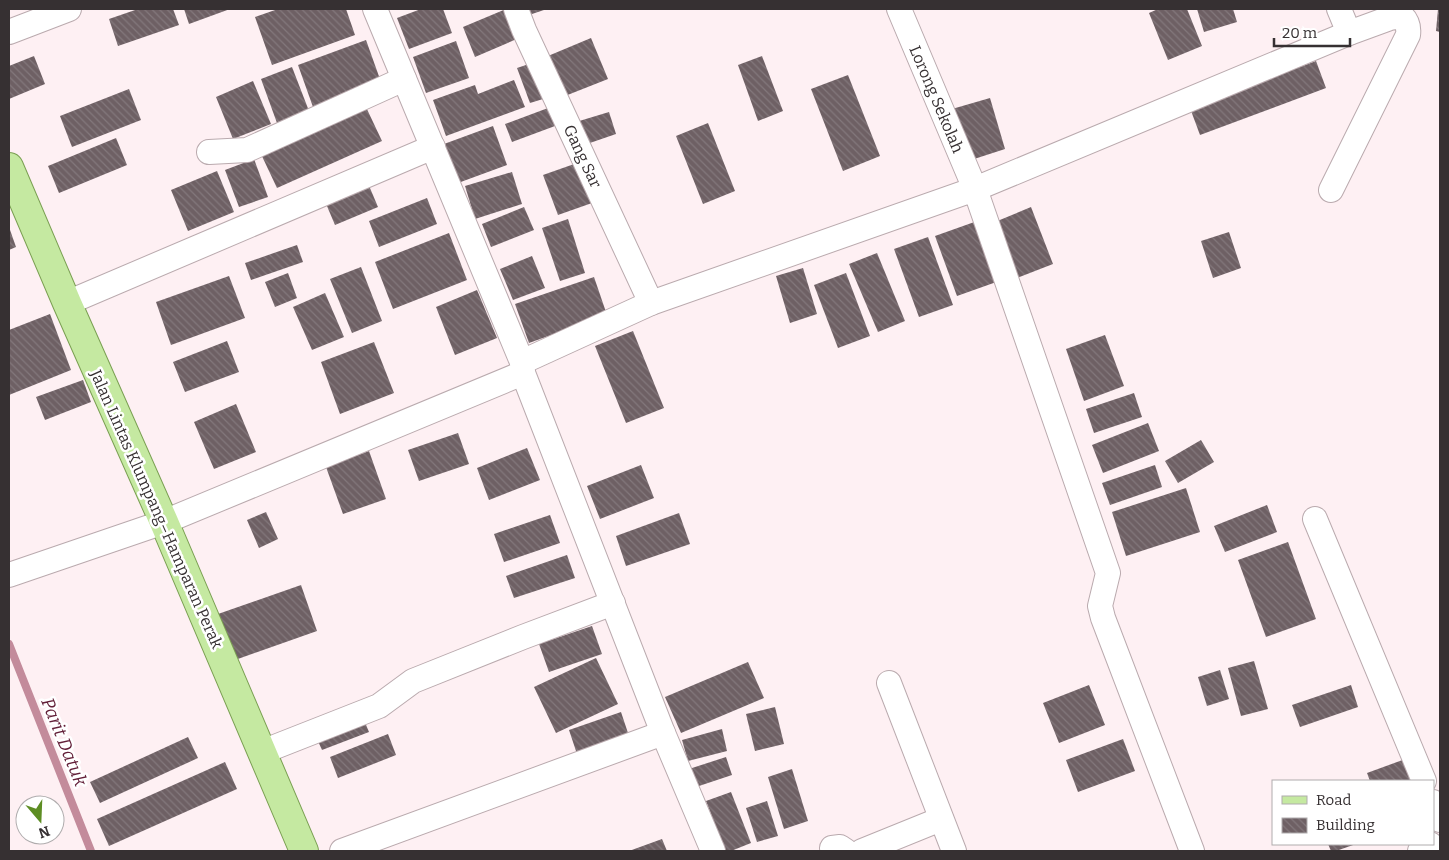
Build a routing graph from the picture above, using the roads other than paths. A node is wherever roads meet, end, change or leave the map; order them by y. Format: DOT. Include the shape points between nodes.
graph roads {
  1 [pos="69,9"];
  2 [pos="375,9"];
  3 [pos="516,9"];
  4 [pos="899,9"];
  5 [pos="1340,9"];
  6 [pos="9,32"];
  7 [pos="1349,33"];
  8 [pos="404,79"];
  9 [pos="433,147"];
  10 [pos="209,152"];
  11 [pos="9,167"];
  12 [pos="975,189"];
  13 [pos="1331,190"];
  14 [pos="14,194"];
  15 [pos="67,303"];
  16 [pos="651,303"];
  17 [pos="523,367"];
  18 [pos="1314,519"];
  19 [pos="164,522"];
  20 [pos="9,575"];
  21 [pos="613,603"];
  22 [pos="889,682"];
  23 [pos="663,733"];
  24 [pos="262,752"];
  25 [pos="1424,780"];
  26 [pos="1434,805"];
  27 [pos="941,819"];
  28 [pos="1440,820"];
  29 [pos="304,851"];
  30 [pos="342,851"];
  31 [pos="713,851"];
  32 [pos="862,851"];
  33 [pos="954,851"];
  34 [pos="1192,851"];
  1 -- 6 [label="street"];
  2 -- 8 [label="street"];
  3 -- 16 [label="street, Gang Sar"];
  4 -- 12 [label="street, Lorong Sekolah"];
  5 -- 7 [label="street"];
  7 -- 12 [label="street"];
  7 -- 13 [label="street" via="1399,16 1406,20 1409,28"];
  8 -- 9 [label="street"];
  8 -- 10 [label="street" via="246,150"];
  9 -- 15 [label="street"];
  9 -- 17 [label="street"];
  11 -- 14 [label="main road, Jalan Lintas Klumpang–Hamparan Perak"];
  12 -- 16 [label="street"];
  12 -- 34 [label="street, Lorong Sekolah" via="1108,573 1100,606 1103,618"];
  14 -- 15 [label="main road, Jalan Lintas Klumpang–Hamparan Perak"];
  15 -- 19 [label="main road, Jalan Lintas Klumpang–Hamparan Perak"];
  16 -- 17 [label="street"];
  17 -- 19 [label="street"];
  17 -- 21 [label="street"];
  18 -- 25 [label="street"];
  19 -- 20 [label="street"];
  19 -- 24 [label="main road, Jalan Lintas Klumpang–Hamparan Perak"];
  21 -- 23 [label="street"];
  21 -- 24 [label="street" via="413,681 379,706"];
  22 -- 27 [label="street"];
  23 -- 30 [label="street"];
  23 -- 31 [label="street"];
  24 -- 29 [label="main road, Jalan Lintas Klumpang–Hamparan Perak"];
  26 -- 28 [label="street"];
  27 -- 32 [label="street"];
  27 -- 33 [label="street"];
}
